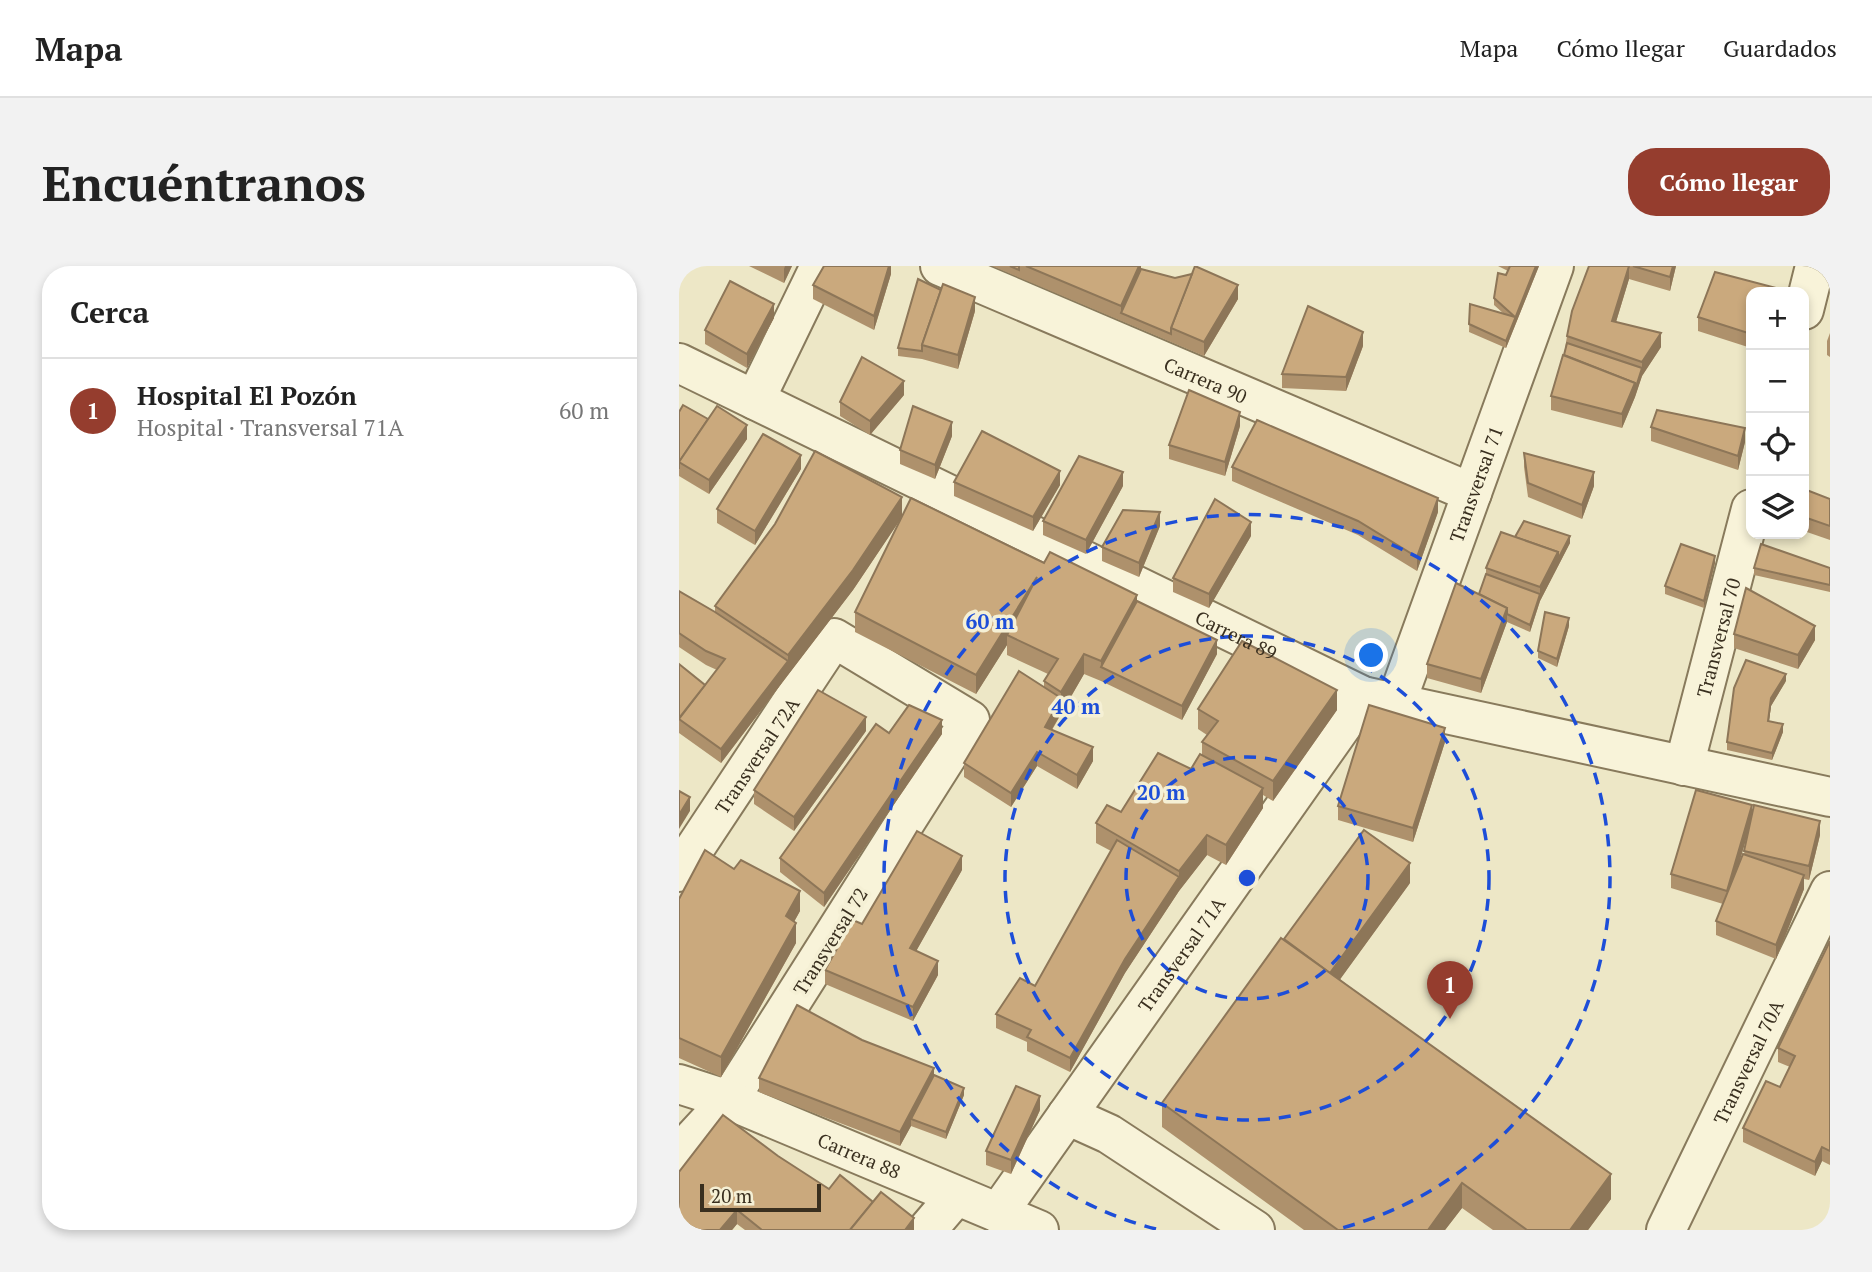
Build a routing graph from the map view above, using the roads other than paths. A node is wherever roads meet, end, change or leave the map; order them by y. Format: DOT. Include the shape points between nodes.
graph roads {
  1 [pos="820,266"];
  2 [pos="940,266"];
  3 [pos="1555,266"];
  4 [pos="1815,266"];
  5 [pos="1809,290"];
  6 [pos="679,363"];
  7 [pos="755,400"];
  8 [pos="1472,493"];
  9 [pos="1746,528"];
  10 [pos="834,638"];
  11 [pos="1379,700"];
  12 [pos="1684,766"];
  13 [pos="1830,797"];
  14 [pos="679,872"];
  15 [pos="1830,891"];
  16 [pos="679,1084"];
  17 [pos="729,1100"];
  18 [pos="1067,1115"];
  19 [pos="679,1154"];
  20 [pos="956,1196"];
  21 [pos="997,1213"];
  22 [pos="927,1230"];
  23 [pos="1039,1230"];
  24 [pos="1255,1230"];
  25 [pos="1666,1230"];
  1 -- 7 [label="street"];
  2 -- 8 [label="street, Carrera 90"];
  3 -- 8 [label="street, Transversal 71"];
  4 -- 5 [label="street"];
  6 -- 7 [label="street, Carrera 89"];
  7 -- 11 [label="street, Carrera 89"];
  8 -- 11 [label="street, Transversal 71"];
  9 -- 12 [label="street, Transversal 70"];
  10 -- 14 [label="street, Transversal 72A"];
  10 -- 17 [label="street, Transversal 72" via="970,720"];
  11 -- 12 [label="street, Carrera 89"];
  11 -- 18 [label="street, Transversal 71A"];
  12 -- 13 [label="street, Carrera 89"];
  15 -- 25 [label="street, Transversal 70A"];
  16 -- 17 [label="street, Carrera 88"];
  17 -- 19 [label="street, Transversal 72"];
  17 -- 20 [label="street, Carrera 88"];
  18 -- 21 [label="street, Transversal 71A"];
  18 -- 24 [label="street" via="1109,1134"];
  20 -- 21 [label="street, Carrera 88"];
  20 -- 22 [label="street"];
  21 -- 23 [label="street, Carrera 88"];
}
